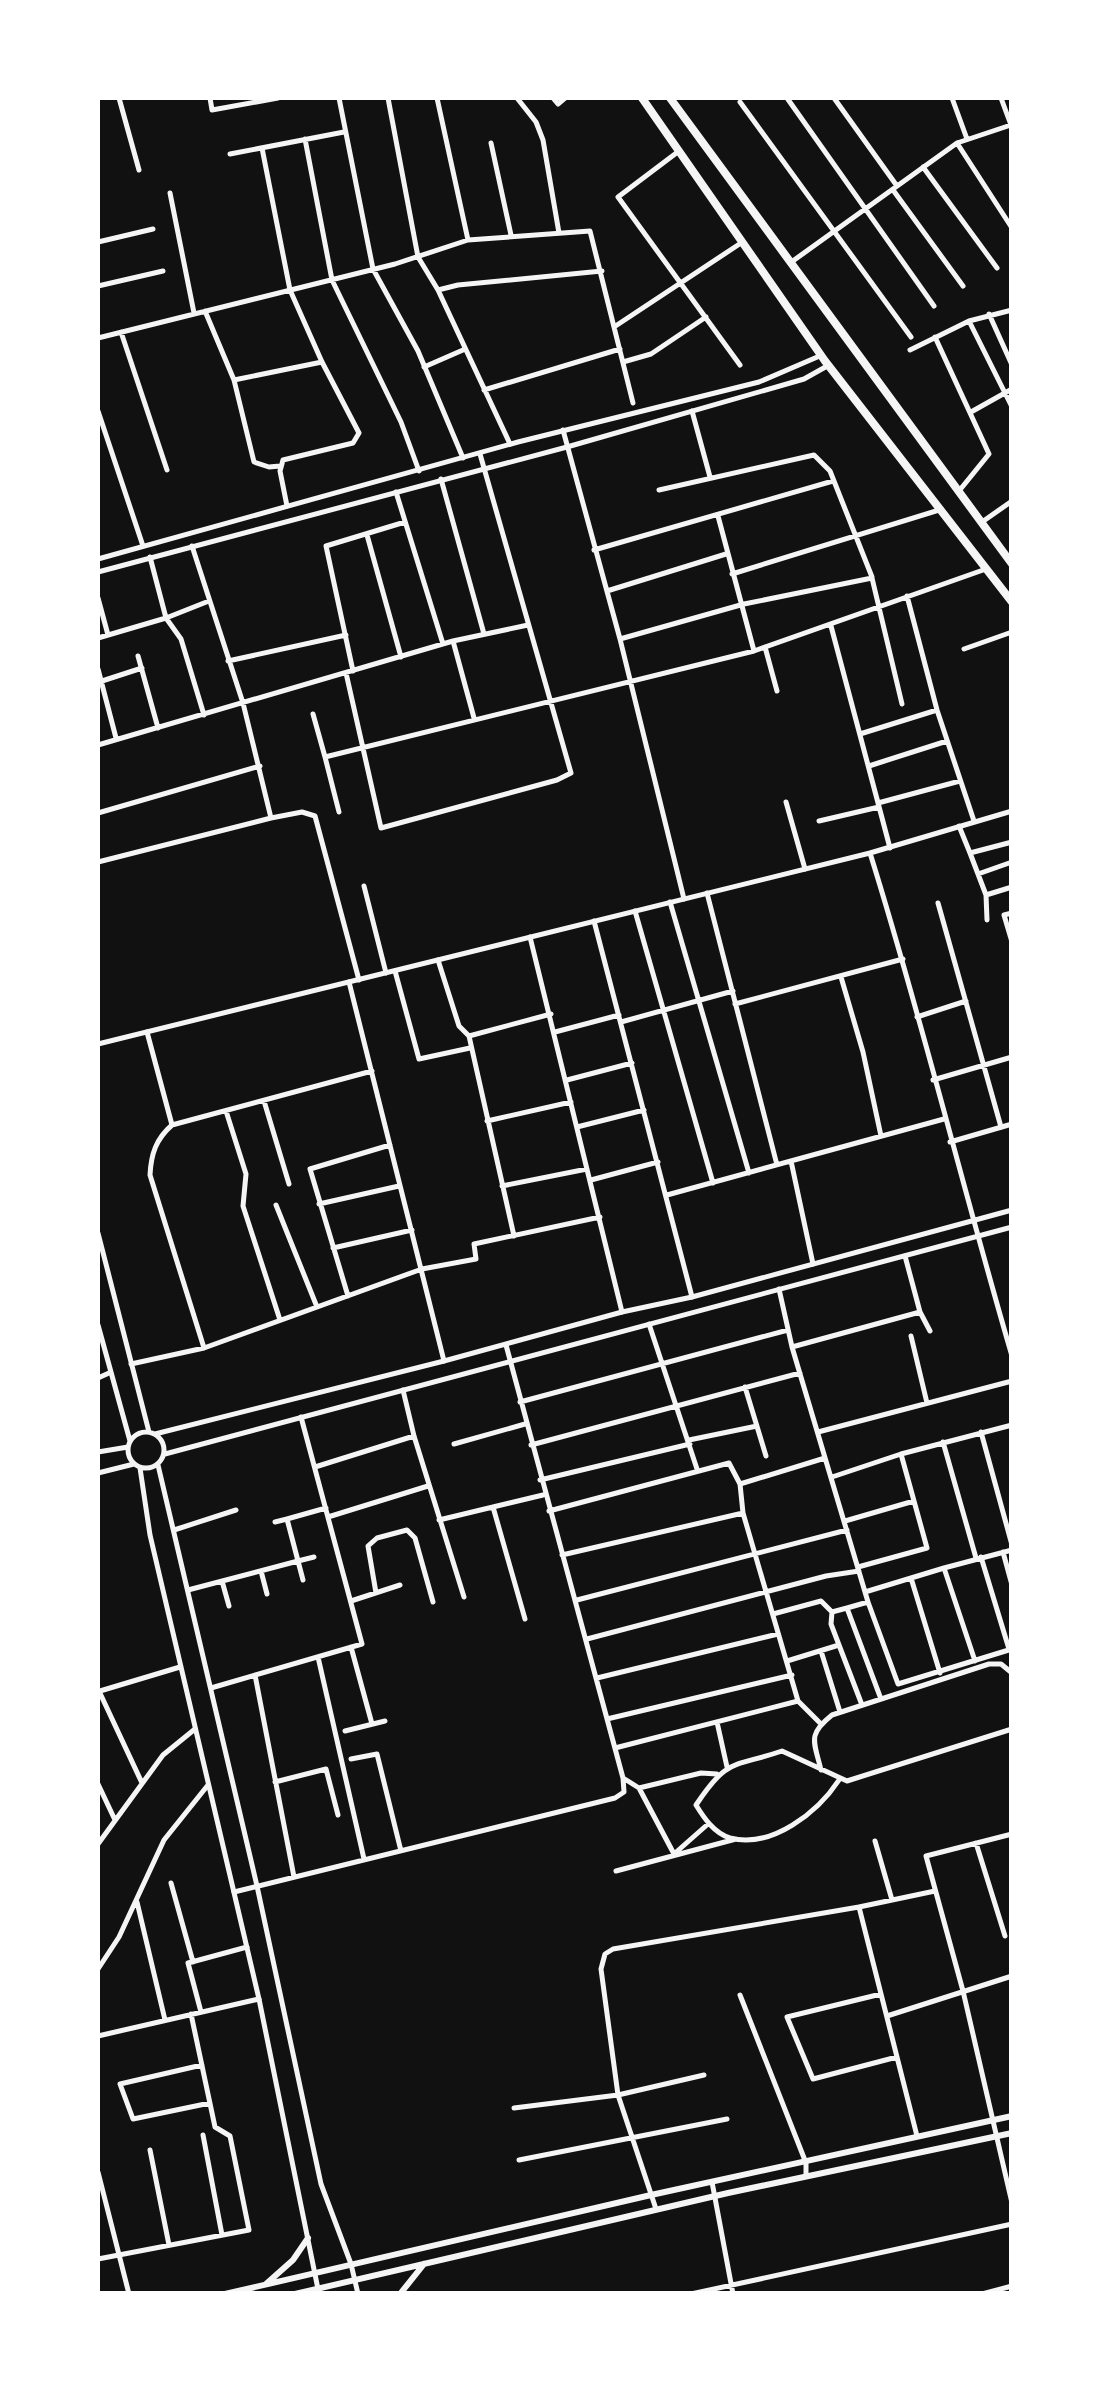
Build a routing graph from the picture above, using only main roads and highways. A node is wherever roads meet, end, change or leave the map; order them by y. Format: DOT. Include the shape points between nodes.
graph roads {
  1 [pos="642,98"];
  2 [pos="670,98"];
  3 [pos="1012,564"];
  4 [pos="1012,602"];
  5 [pos="1012,2116"];
  6 [pos="1012,2133"];
  7 [pos="308,2238"];
  8 [pos="425,2262"];
  9 [pos="265,2284"];
  10 [pos="318,2291"];
  11 [pos="225,2294"];
  12 [pos="295,2294"];
  13 [pos="400,2294"];
  1 -- 4 [label="main road" via="822,356"];
  2 -- 3 [label="main road"];
  5 -- 9 [label="main road"];
  6 -- 8 [label="main road"];
  7 -- 9 [label="main road"];
  8 -- 10 [label="main road"];
  8 -- 13 [label="main road"];
  9 -- 11 [label="main road"];
  10 -- 12 [label="main road"];
}
